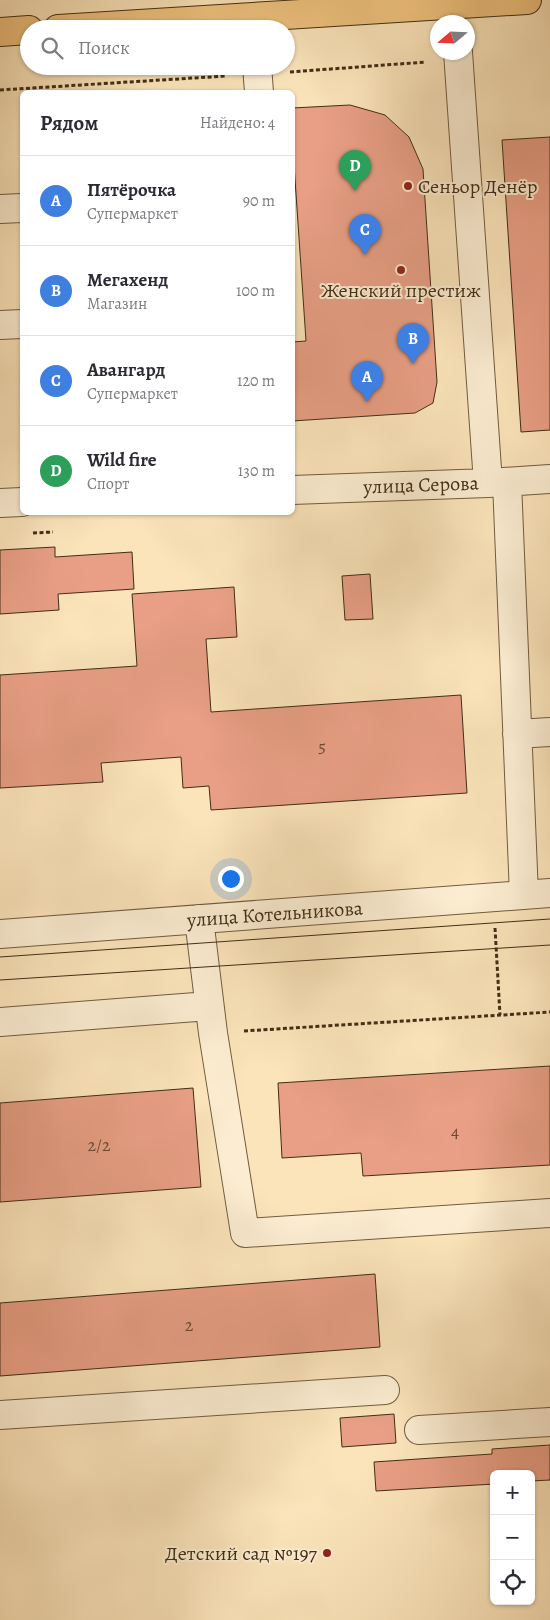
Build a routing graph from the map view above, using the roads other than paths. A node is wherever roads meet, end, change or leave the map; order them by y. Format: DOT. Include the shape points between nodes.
graph roads {
  1 [pos="527,0"];
  2 [pos="457,14"];
  3 [pos="254,16"];
  4 [pos="194,20"];
  5 [pos="20,31"];
  6 [pos="0,32"];
  7 [pos="459,60"];
  8 [pos="258,75"];
  9 [pos="259,90"];
  10 [pos="20,208"];
  11 [pos="0,209"];
  12 [pos="20,324"];
  13 [pos="0,325"];
  14 [pos="550,478"];
  15 [pos="497,482"];
  16 [pos="295,490"];
  17 [pos="20,502"];
  18 [pos="0,503"];
  19 [pos="550,732"];
  20 [pos="517,734"];
  21 [pos="537,894"];
  22 [pos="199,919"];
  23 [pos="0,934"];
  24 [pos="211,1020"];
  25 [pos="0,1022"];
  26 [pos="550,1213"];
  27 [pos="385,1390"];
  28 [pos="0,1415"];
  29 [pos="550,1422"];
  30 [pos="419,1430"];
  1 -- 2 [label="main road"];
  2 -- 3 [label="main road"];
  3 -- 4 [label="main road"];
  5 -- 6 [label="main road"];
  7 -- 15 [label="street"];
  8 -- 9 [label="street"];
  10 -- 11 [label="street"];
  12 -- 13 [label="street"];
  14 -- 15 [label="street, улица Серова"];
  15 -- 16 [label="street, улица Серова"];
  15 -- 20 [label="street"];
  17 -- 18 [label="street"];
  19 -- 20 [label="street"];
  20 -- 21 [label="street"];
  21 -- 22 [label="street, улица Котельникова"];
  22 -- 23 [label="street, улица Котельникова"];
  22 -- 24 [label="street"];
  24 -- 25 [label="street"];
  24 -- 26 [label="street" via="245,1232"];
  27 -- 28 [label="street"];
  29 -- 30 [label="street"];
}
